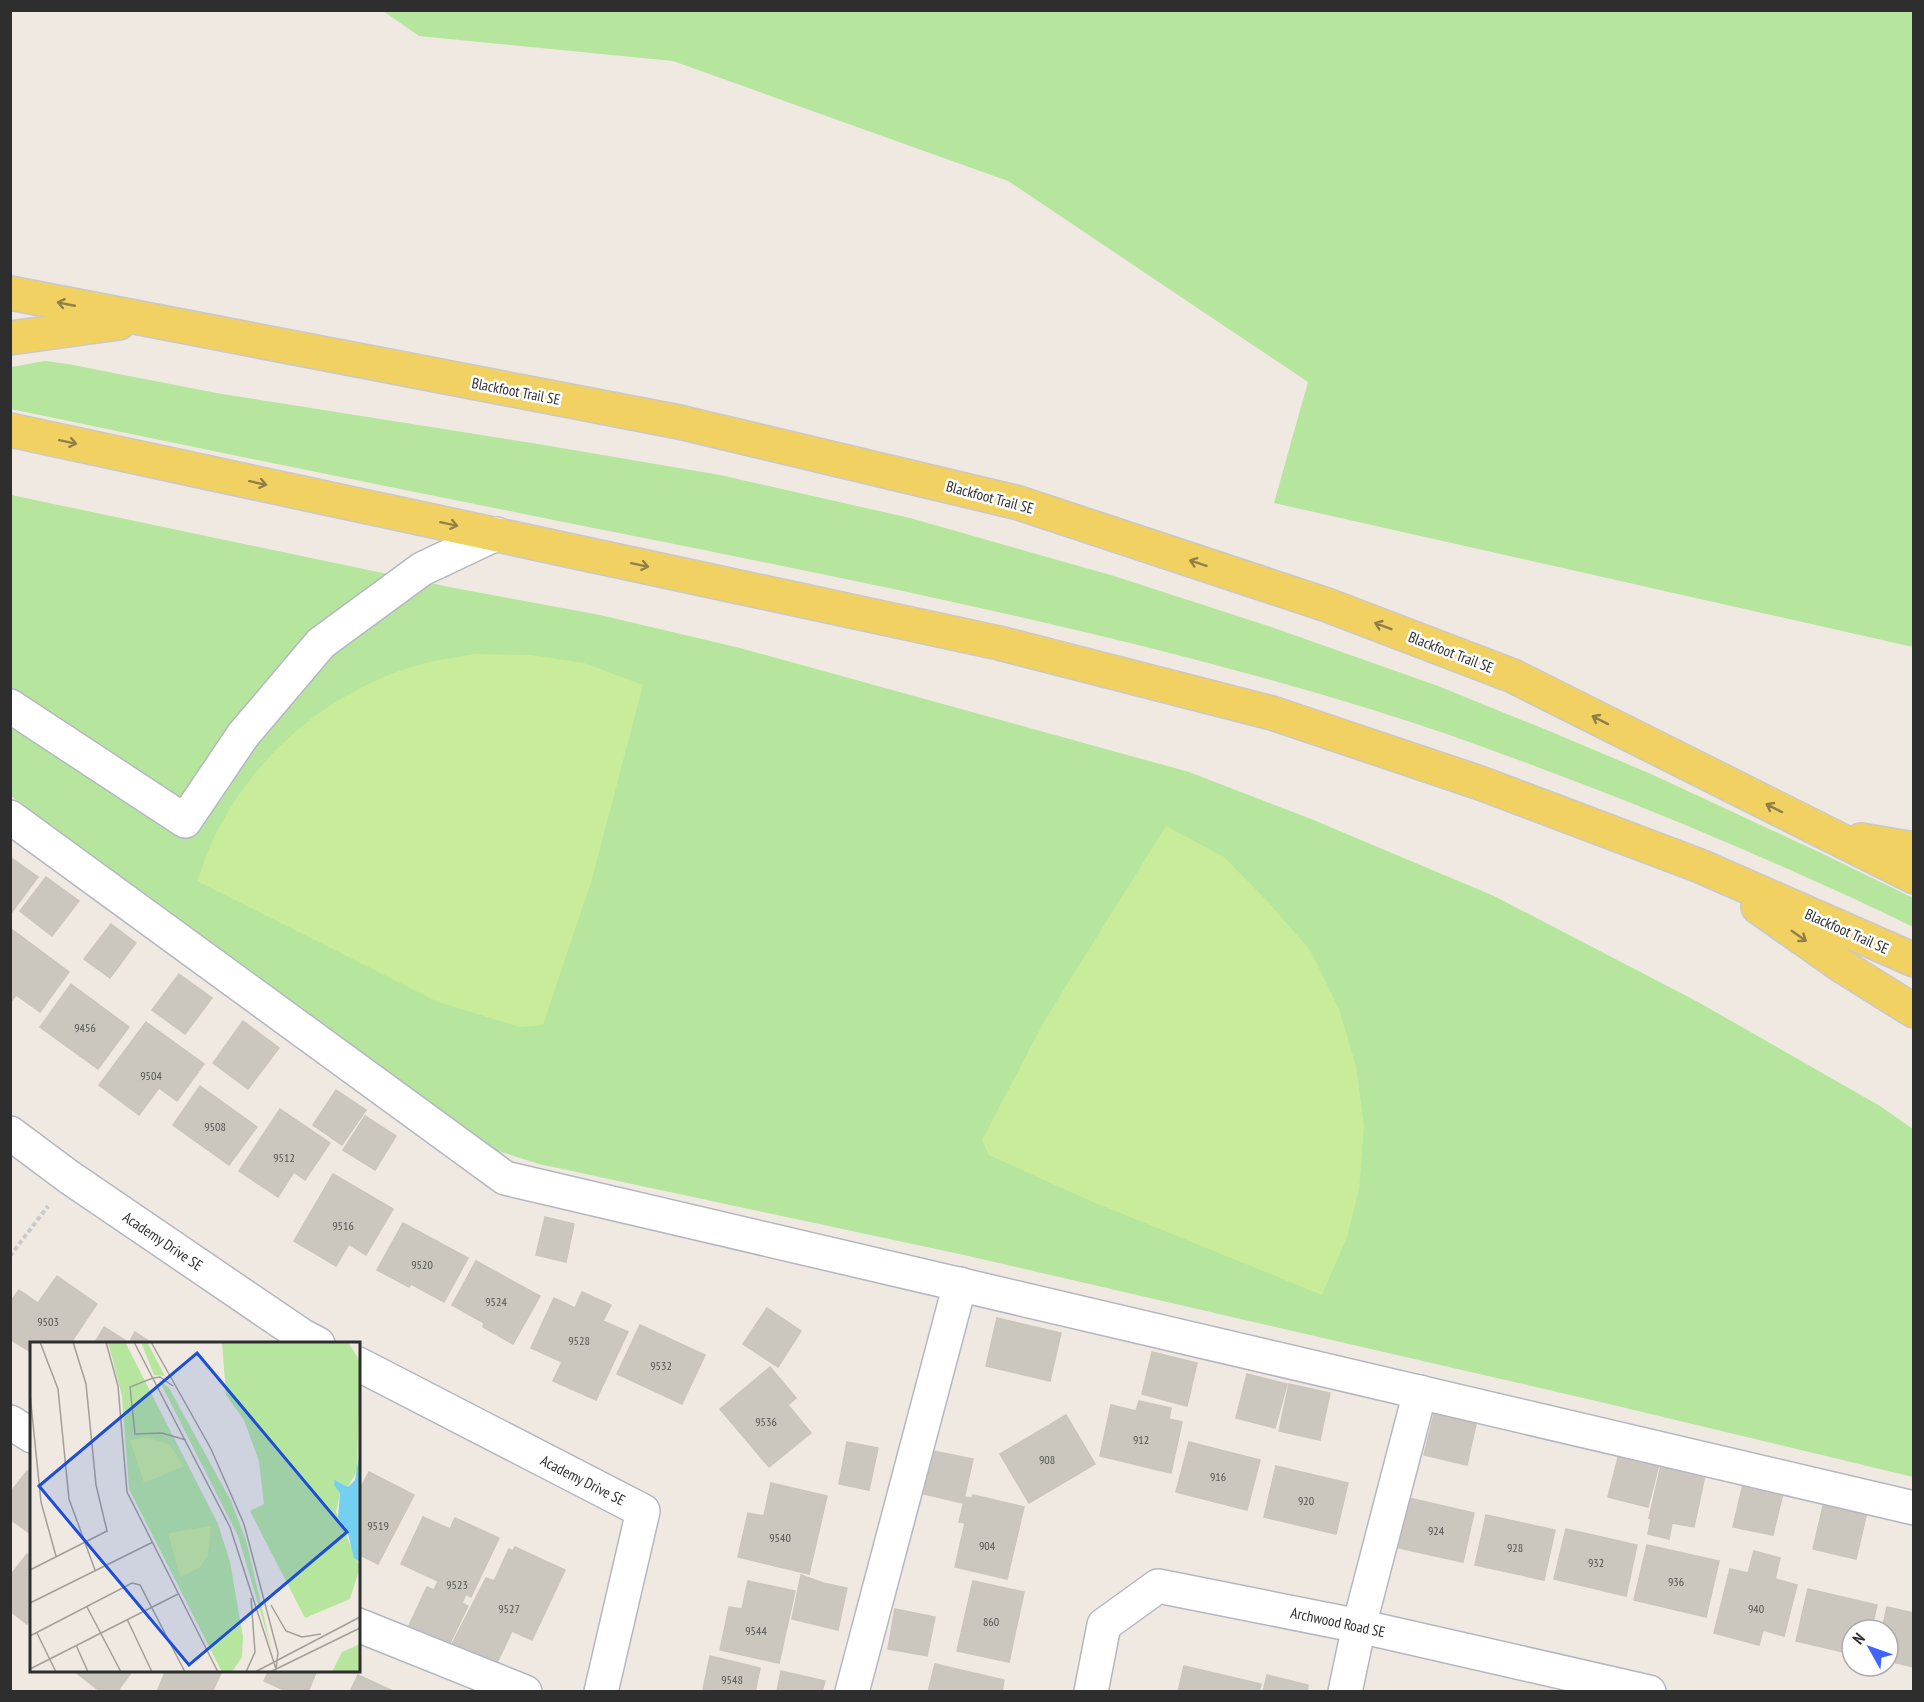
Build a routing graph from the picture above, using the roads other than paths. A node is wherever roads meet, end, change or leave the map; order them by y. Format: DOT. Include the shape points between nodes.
graph roads {
  1 [pos="10,293"];
  2 [pos="144,319"];
  3 [pos="10,338"];
  4 [pos="10,430"];
  5 [pos="496,534"];
  6 [pos="10,706"];
  7 [pos="10,817"];
  8 [pos="1826,834"];
  9 [pos="1914,849"];
  10 [pos="1700,866"];
  11 [pos="1914,877"];
  12 [pos="1914,960"];
  13 [pos="1914,1011"];
  14 [pos="10,1133"];
  15 [pos="960,1284"];
  16 [pos="314,1342"];
  17 [pos="360,1365"];
  18 [pos="1420,1392"];
  19 [pos="10,1422"];
  20 [pos="30,1435"];
  21 [pos="1914,1508"];
  22 [pos="360,1626"];
  23 [pos="1359,1626"];
  24 [pos="525,1692"];
  25 [pos="601,1692"];
  26 [pos="852,1692"];
  27 [pos="1090,1692"];
  28 [pos="1345,1692"];
  29 [pos="1649,1692"];
  2 -- 1 [label="main road, Blackfoot Trail SE, one-way"];
  2 -- 3 [label="main road"];
  8 -- 2 [label="main road, Blackfoot Trail SE, one-way" via="1513,676 1327,605 1020,504 679,422"];
  4 -- 5 [label="main road, Blackfoot Trail SE, one-way"];
  5 -- 6 [label="street" via="422,569 321,643 243,735 185,821"];
  5 -- 10 [label="main road, Blackfoot Trail SE, one-way" via="999,643 1272,713 1480,783"];
  7 -- 15 [label="street" via="505,1178"];
  8 -- 9 [label="main road"];
  8 -- 11 [label="main road, Blackfoot Trail SE"];
  10 -- 12 [label="main road, Blackfoot Trail SE"];
  10 -- 13 [label="main road, one-way" via="1842,966"];
  14 -- 16 [label="street, Academy Drive SE"];
  15 -- 18 [label="street"];
  15 -- 26 [label="street"];
  17 -- 25 [label="street, Academy Drive SE" via="643,1511"];
  18 -- 21 [label="street"];
  18 -- 23 [label="street"];
  19 -- 20 [label="street"];
  22 -- 24 [label="street"];
  23 -- 27 [label="street, Archwood Road SE" via="1158,1586 1104,1625"];
  23 -- 28 [label="street"];
  23 -- 29 [label="street, Archwood Road SE"];
}
